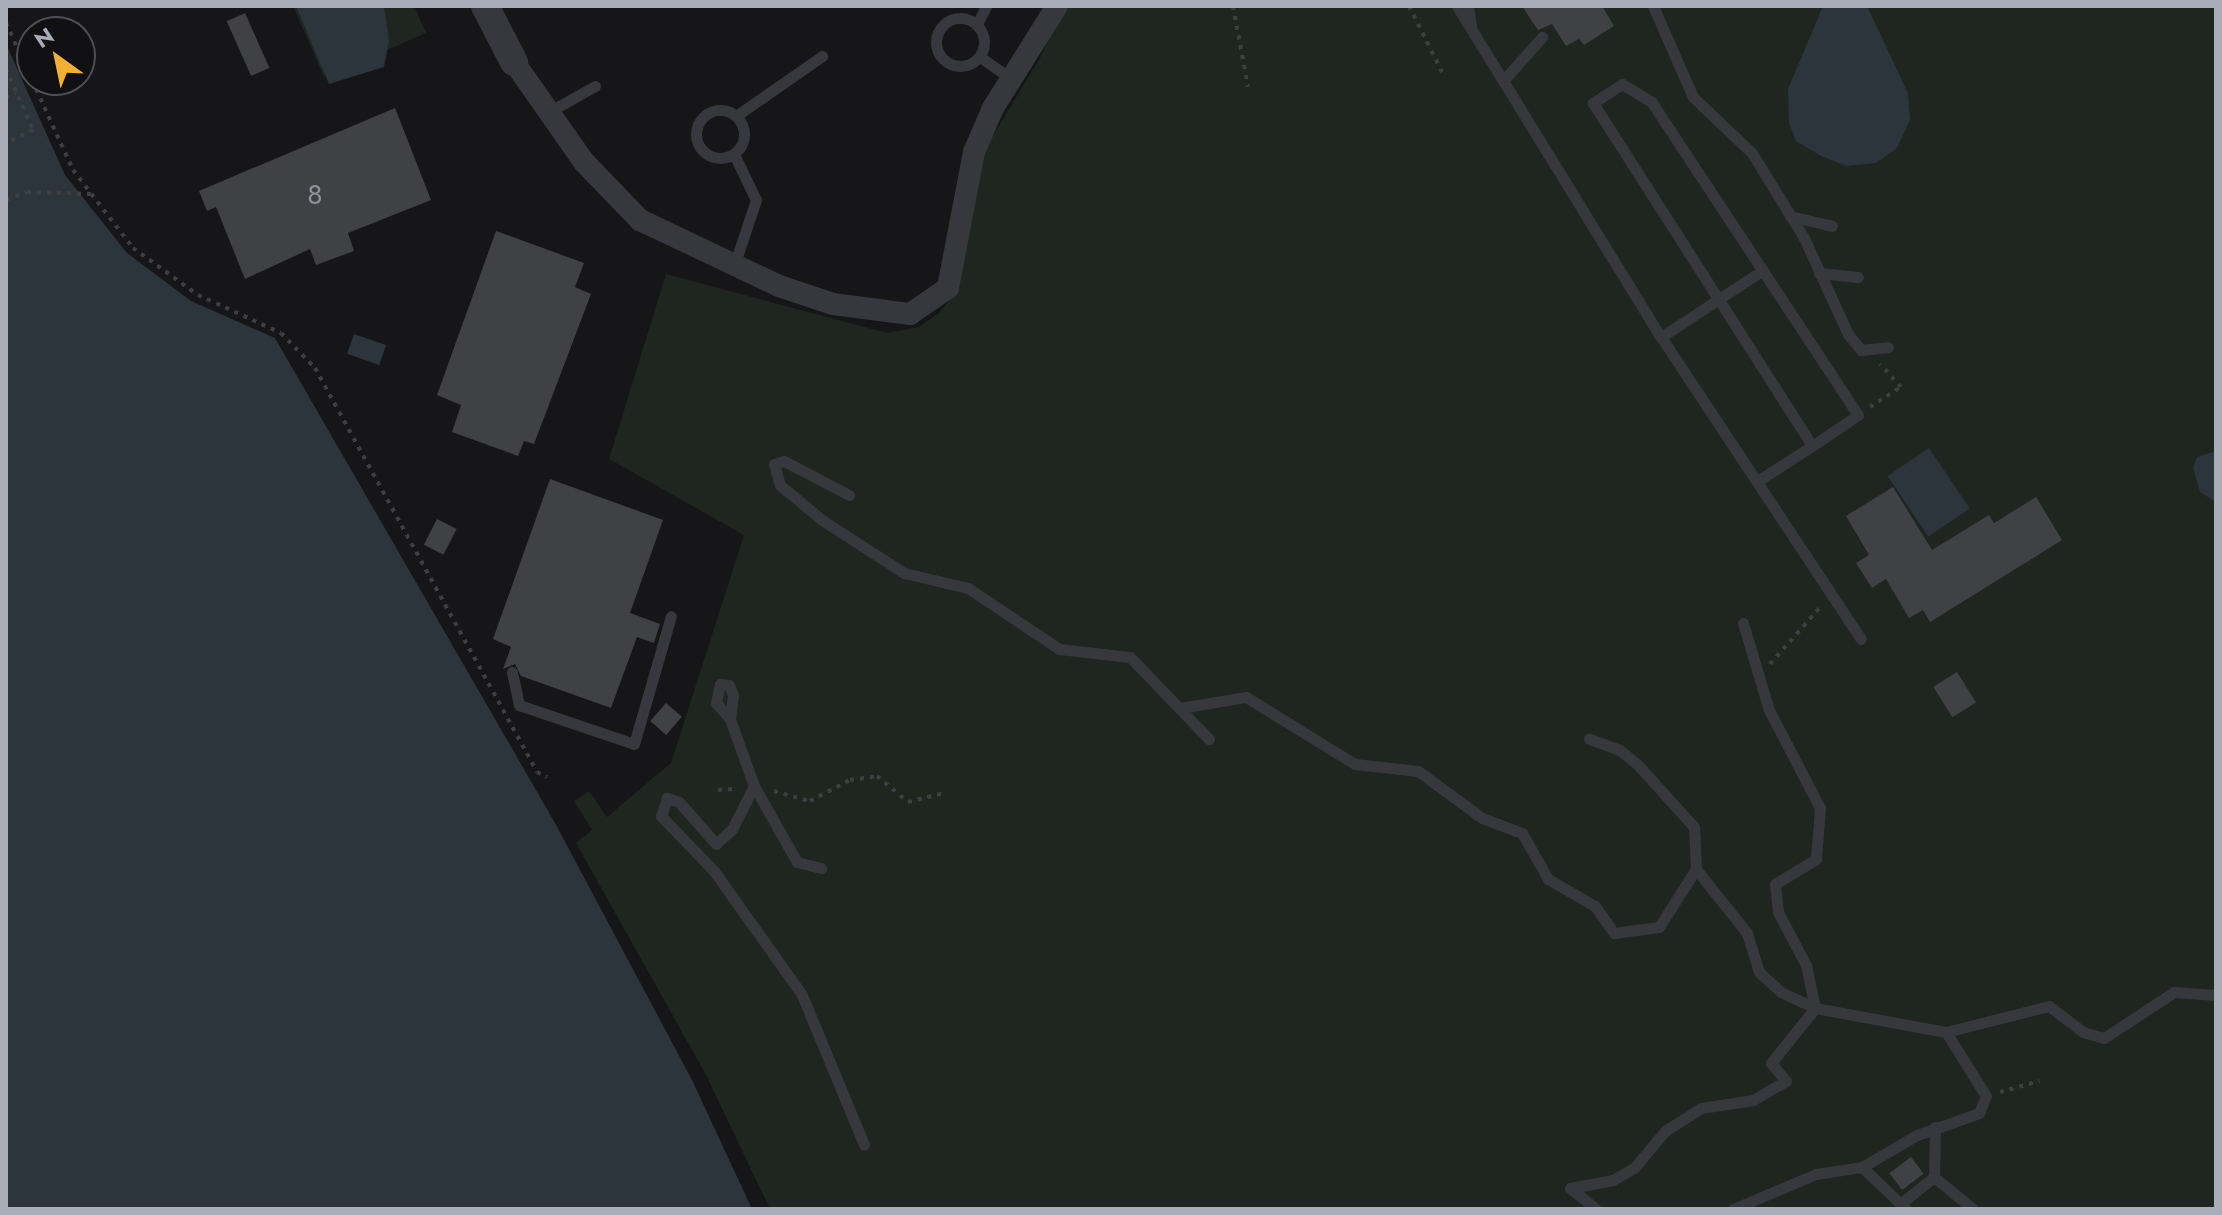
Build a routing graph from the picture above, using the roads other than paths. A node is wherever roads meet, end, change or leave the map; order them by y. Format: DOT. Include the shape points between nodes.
graph roads {
  1 [pos="485,6"];
  2 [pos="986,6"];
  3 [pos="1057,6"];
  4 [pos="1457,6"];
  5 [pos="1468,6"];
  6 [pos="1653,6"];
  7 [pos="977,24"];
  8 [pos="1472,30"];
  9 [pos="1542,37"];
  10 [pos="822,56"];
  11 [pos="980,57"];
  12 [pos="514,62"];
  13 [pos="1012,80"];
  14 [pos="1503,81"];
  15 [pos="595,86"];
  16 [pos="547,113"];
  17 [pos="736,116"];
  18 [pos="734,154"];
  19 [pos="1790,216"];
  20 [pos="1832,226"];
  21 [pos="733,266"];
  22 [pos="1763,270"];
  23 [pos="1819,273"];
  24 [pos="1858,277"];
  25 [pos="1716,299"];
  26 [pos="1661,337"];
  27 [pos="1888,347"];
  28 [pos="1812,446"];
  29 [pos="1759,480"];
  30 [pos="849,495"];
  31 [pos="671,616"];
  32 [pos="1743,623"];
  33 [pos="1861,639"];
  34 [pos="512,672"];
  35 [pos="1180,708"];
  36 [pos="730,719"];
  37 [pos="1209,739"];
  38 [pos="1589,739"];
  39 [pos="749,786"];
  40 [pos="821,868"];
  41 [pos="1696,869"];
  42 [pos="2216,995"];
  43 [pos="1815,1008"];
  44 [pos="1946,1032"];
  45 [pos="1935,1127"];
  46 [pos="864,1145"];
  47 [pos="1862,1167"];
  48 [pos="1934,1177"];
  49 [pos="1903,1207"];
  50 [pos="1596,1209"];
  51 [pos="1733,1209"];
  52 [pos="1973,1209"];
  1 -- 12 [label="street"];
  2 -- 7 [label="lane"];
  3 -- 13 [label="street"];
  4 -- 8 [label="lane"];
  5 -- 8 [label="lane"];
  6 -- 19 [label="lane" via="1693,97 1752,153"];
  7 -- 11 [label="lane" via="985,44"];
  7 -- 11 [label="lane" via="955,19 936,41 952,65"];
  8 -- 14 [label="lane"];
  9 -- 14 [label="lane"];
  10 -- 17 [label="lane"];
  11 -- 13 [label="lane"];
  12 -- 16 [label="street"];
  13 -- 21 [label="street" via="974,152 956,260 948,288 933,303 910,314 887,315 833,304"];
  14 -- 26 [label="lane"];
  15 -- 16 [label="lane"];
  16 -- 21 [label="street" via="640,220"];
  17 -- 18 [label="lane" via="744,136"];
  17 -- 18 [label="lane" via="721,110 706,115 696,137 710,156"];
  18 -- 21 [label="lane" via="756,200"];
  19 -- 20 [label="lane"];
  19 -- 23 [label="lane"];
  22 -- 25 [label="lane"];
  22 -- 25 [label="lane" via="1652,102 1622,84 1593,103"];
  22 -- 28 [label="lane" via="1858,415"];
  23 -- 24 [label="lane"];
  23 -- 27 [label="lane" via="1848,334 1872,354"];
  25 -- 26 [label="lane"];
  25 -- 28 [label="lane"];
  26 -- 29 [label="lane"];
  28 -- 29 [label="lane"];
  29 -- 33 [label="lane"];
  30 -- 35 [label="lane" via="784,461 774,464 780,485 875,556 904,573 968,588 1059,649 1121,652"];
  31 -- 34 [label="lane" via="634,744 519,705"];
  32 -- 43 [label="lane" via="1757,678 1820,808 1816,859 1775,884 1778,912 1806,965"];
  35 -- 37 [label="lane"];
  35 -- 41 [label="lane" via="1246,697 1355,764 1418,771 1482,818 1522,833 1548,879 1595,906 1614,933 1659,927"];
  36 -- 39 [label="lane"];
  38 -- 41 [label="lane" via="1620,750 1687,817 1694,827"];
  39 -- 40 [label="lane" via="797,862"];
  39 -- 46 [label="lane" via="732,829 716,844 679,802 667,798 661,816 714,871 802,995"];
  41 -- 43 [label="lane" via="1747,933 1759,972 1781,992"];
  42 -- 44 [label="lane" via="2174,992 2104,1038 2083,1032 2049,1006"];
  43 -- 44 [label="lane"];
  43 -- 50 [label="lane" via="1771,1063 1786,1081 1753,1100 1701,1108 1665,1131 1634,1168 1613,1180 1570,1188"];
  44 -- 45 [label="lane" via="1986,1096 1979,1113"];
  45 -- 47 [label="lane"];
  45 -- 48 [label="lane"];
  47 -- 49 [label="lane"];
  47 -- 51 [label="lane" via="1816,1174"];
  48 -- 49 [label="lane"];
  48 -- 52 [label="lane"];
}
